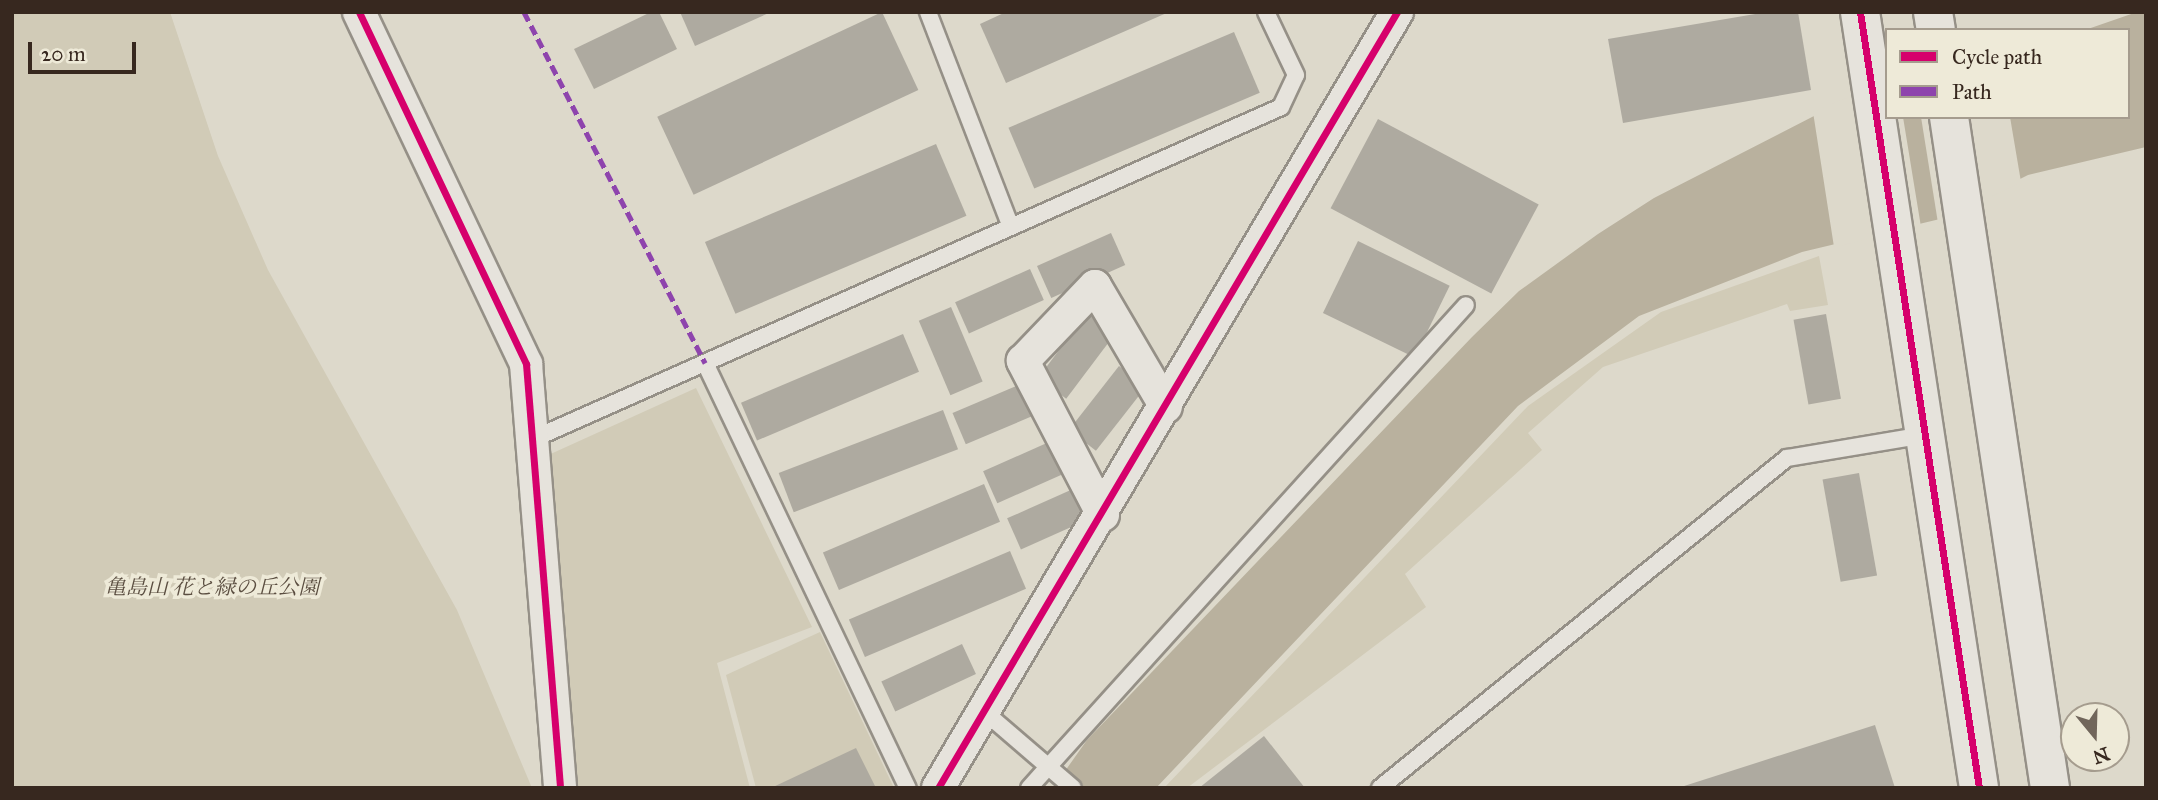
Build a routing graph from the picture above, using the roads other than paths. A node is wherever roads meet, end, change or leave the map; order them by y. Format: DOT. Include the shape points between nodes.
graph roads {
  1 [pos="359,12"];
  2 [pos="928,12"];
  3 [pos="1266,12"];
  4 [pos="1397,12"];
  5 [pos="1860,12"];
  6 [pos="1949,119"];
  7 [pos="1010,227"];
  8 [pos="1466,305"];
  9 [pos="705,363"];
  10 [pos="1167,407"];
  11 [pos="1924,435"];
  12 [pos="533,439"];
  13 [pos="1103,515"];
  14 [pos="987,714"];
  15 [pos="1049,768"];
  16 [pos="560,788"];
  17 [pos="908,788"];
  18 [pos="938,788"];
  19 [pos="1030,788"];
  20 [pos="1073,788"];
  21 [pos="1380,788"];
  22 [pos="1979,788"];
  23 [pos="2050,788"];
  1 -- 12 [label="street" via="526,364"];
  2 -- 7 [label="lane"];
  3 -- 7 [label="lane" via="1296,75 1281,107"];
  4 -- 10 [label="street"];
  5 -- 11 [label="street"];
  6 -- 23 [label="street"];
  7 -- 9 [label="lane"];
  8 -- 15 [label="lane"];
  9 -- 12 [label="lane"];
  9 -- 17 [label="lane"];
  10 -- 13 [label="street"];
  10 -- 13 [label="street" via="1095,286 1023,361"];
  11 -- 21 [label="lane" via="1787,458"];
  11 -- 22 [label="street"];
  12 -- 16 [label="street"];
  13 -- 14 [label="street"];
  14 -- 15 [label="lane"];
  14 -- 18 [label="street"];
  15 -- 19 [label="lane"];
  15 -- 20 [label="lane"];
}
